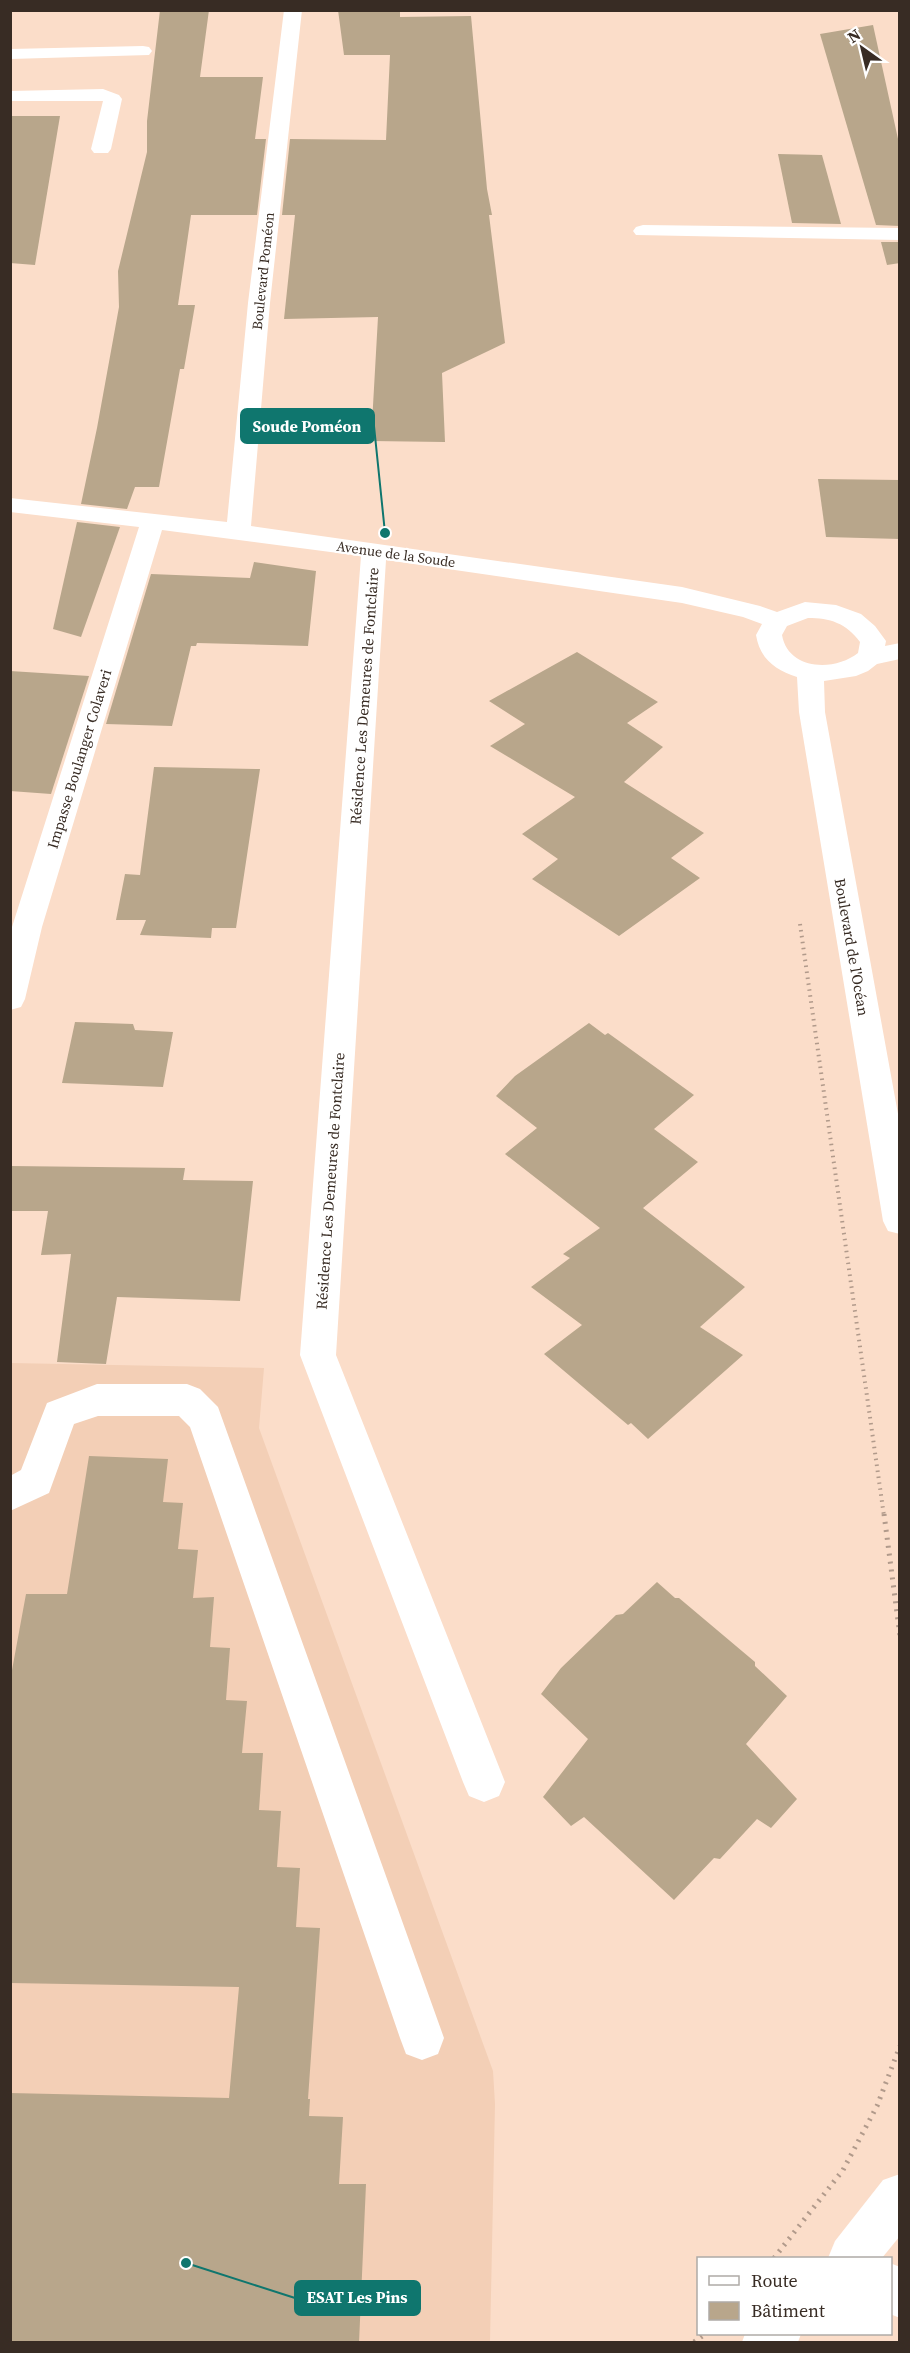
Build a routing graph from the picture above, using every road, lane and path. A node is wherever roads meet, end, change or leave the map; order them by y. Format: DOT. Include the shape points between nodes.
graph roads {
  1 [pos="293,10"];
  2 [pos="143,51"];
  3 [pos="10,54"];
  4 [pos="10,96"];
  5 [pos="101,149"];
  6 [pos="643,231"];
  7 [pos="900,234"];
  8 [pos="10,505"];
  9 [pos="153,521"];
  10 [pos="238,531"];
  11 [pos="374,550"];
  12 [pos="777,621"];
  13 [pos="862,625"];
  14 [pos="900,637"];
  15 [pos="900,651"];
  16 [pos="870,657"];
  17 [pos="810,672"];
  18 [pos="800,923"];
  19 [pos="10,999"];
  20 [pos="900,1221"];
  21 [pos="10,1495"];
  22 [pos="900,1635"];
  23 [pos="484,1782"];
  24 [pos="422,2038"];
  25 [pos="900,2046"];
  26 [pos="900,2197"];
  27 [pos="776,2257"];
  28 [pos="855,2257"];
  1 -- 10 [label="street, Boulevard Poméon" via="259,303"];
  2 -- 3 [label="street"];
  4 -- 5 [label="street" via="103,94 113,99"];
  6 -- 7 [label="street"];
  8 -- 9 [label="street, Avenue de la Soude"];
  9 -- 10 [label="street, Avenue de la Soude"];
  9 -- 19 [label="street, Impasse Boulanger Colaveri" via="27,927"];
  10 -- 11 [label="street, Avenue de la Soude"];
  11 -- 12 [label="street, Avenue de la Soude" via="705,599"];
  11 -- 23 [label="street, Résidence Les Demeures de Fontclaire" via="318,1355"];
  12 -- 13 [label="street" via="805,610 822,610"];
  12 -- 17 [label="street" via="769,635 772,650 788,664"];
  13 -- 14 [label="street"];
  13 -- 16 [label="street" via="873,640"];
  15 -- 16 [label="street"];
  16 -- 17 [label="street" via="856,668 835,673"];
  17 -- 20 [label="street, Boulevard de l'Océan" via="812,712"];
  18 -- 22 [label="path"];
  21 -- 24 [label="street" via="36,1481 60,1414 97,1400 187,1400 206,1418"];
  25 -- 27 [label="path" via="877,2106 843,2170"];
  26 -- 28 [label="street"];
}
